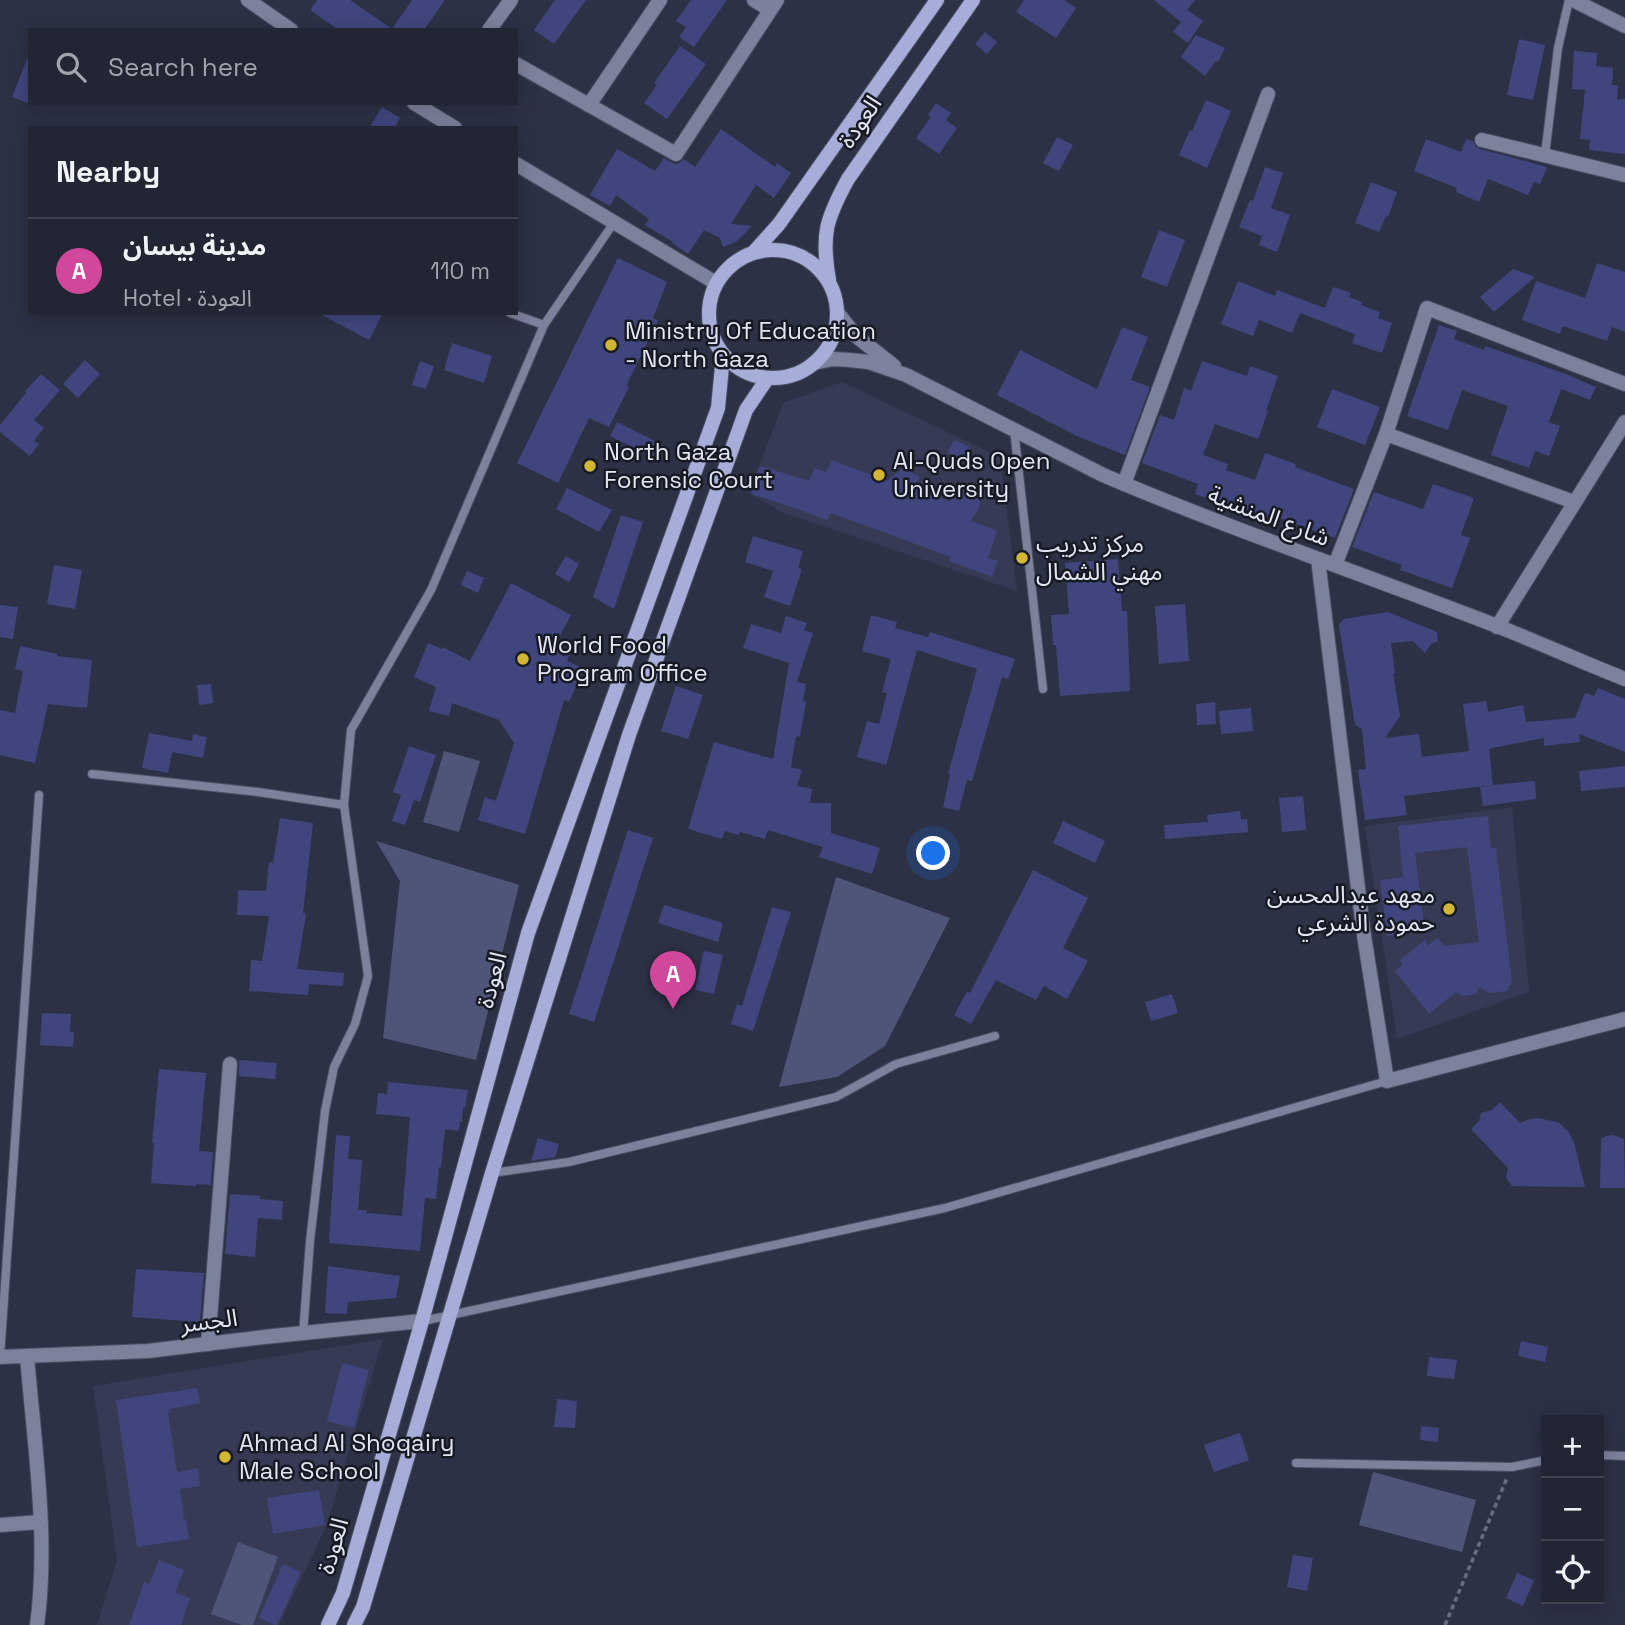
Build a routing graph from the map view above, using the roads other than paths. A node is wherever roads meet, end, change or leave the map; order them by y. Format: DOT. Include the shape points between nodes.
graph roads {
  1 [pos="248,0"];
  2 [pos="511,0"];
  3 [pos="660,0"];
  4 [pos="754,0"];
  5 [pos="937,0"];
  6 [pos="974,0"];
  7 [pos="1571,0"];
  8 [pos="773,5"];
  9 [pos="1625,26"];
  10 [pos="289,28"];
  11 [pos="490,28"];
  12 [pos="518,65"];
  13 [pos="1268,94"];
  14 [pos="589,105"];
  15 [pos="436,109"];
  16 [pos="453,126"];
  17 [pos="1482,140"];
  18 [pos="1545,155"];
  19 [pos="518,165"];
  20 [pos="1625,176"];
  21 [pos="615,221"];
  22 [pos="753,253"];
  23 [pos="716,283"];
  24 [pos="830,285"];
  25 [pos="837,312"];
  26 [pos="516,315"];
  27 [pos="544,325"];
  28 [pos="723,356"];
  29 [pos="814,363"];
  30 [pos="906,375"];
  31 [pos="767,379"];
  32 [pos="1625,384"];
  33 [pos="1625,422"];
  34 [pos="1014,429"];
  35 [pos="1386,434"];
  36 [pos="1124,484"];
  37 [pos="1574,502"];
  38 [pos="1318,559"];
  39 [pos="1335,565"];
  40 [pos="1497,626"];
  41 [pos="1625,679"];
  42 [pos="1043,689"];
  43 [pos="92,774"];
  44 [pos="40,795"];
  45 [pos="344,805"];
  46 [pos="1625,1019"];
  47 [pos="995,1037"];
  48 [pos="230,1064"];
  49 [pos="1387,1081"];
  50 [pos="492,1173"];
  51 [pos="451,1314"];
  52 [pos="422,1321"];
  53 [pos="303,1334"];
  54 [pos="208,1344"];
  55 [pos="27,1356"];
  56 [pos="0,1357"];
  57 [pos="1604,1455"];
  58 [pos="1625,1456"];
  59 [pos="1541,1461"];
  60 [pos="1296,1463"];
  61 [pos="40,1522"];
  62 [pos="0,1525"];
  63 [pos="37,1625"];
  64 [pos="328,1625"];
  65 [pos="354,1625"];
  1 -- 10 [label="street"];
  2 -- 11 [label="street"];
  3 -- 14 [label="street"];
  4 -- 8 [label="street"];
  5 -- 22 [label="main road, العودة" via="779,224"];
  6 -- 24 [label="main road, العودة" via="833,206 824,255"];
  7 -- 9 [label="street"];
  7 -- 18 [label="lane" via="1558,48"];
  8 -- 14 [label="street" via="676,154"];
  12 -- 14 [label="street"];
  13 -- 36 [label="street"];
  15 -- 16 [label="street"];
  17 -- 18 [label="street"];
  18 -- 20 [label="street"];
  19 -- 21 [label="street"];
  21 -- 23 [label="street"];
  21 -- 27 [label="lane"];
  22 -- 23 [label="main road" via="729,267"];
  22 -- 24 [label="main road" via="774,250 801,257"];
  23 -- 28 [label="main road" via="709,304 709,326"];
  24 -- 25 [label="main road"];
  25 -- 29 [label="main road" via="832,339"];
  25 -- 30 [label="street, شارع المنشية" via="865,344"];
  26 -- 27 [label="lane"];
  27 -- 45 [label="lane" via="431,590 351,730"];
  28 -- 31 [label="main road"];
  28 -- 52 [label="main road, العودة" via="718,408 528,933"];
  29 -- 30 [label="street, شارع المنشية" via="850,359"];
  29 -- 31 [label="main road" via="792,376"];
  30 -- 34 [label="street, شارع المنشية"];
  31 -- 50 [label="main road, العودة" via="746,410 629,735"];
  32 -- 35 [label="street" via="1427,308"];
  33 -- 37 [label="street"];
  34 -- 36 [label="street, شارع المنشية"];
  34 -- 42 [label="lane"];
  35 -- 37 [label="street"];
  35 -- 39 [label="street"];
  36 -- 38 [label="street, شارع المنشية"];
  37 -- 40 [label="street"];
  38 -- 39 [label="street, شارع المنشية"];
  38 -- 49 [label="street" via="1363,929"];
  39 -- 40 [label="street, شارع المنشية"];
  40 -- 41 [label="street, شارع المنشية"];
  43 -- 45 [label="lane"];
  44 -- 56 [label="lane"];
  45 -- 53 [label="lane" via="368,976 355,1024 334,1067 325,1111"];
  46 -- 49 [label="street"];
  47 -- 50 [label="lane" via="896,1064 836,1097 569,1161"];
  48 -- 54 [label="street"];
  49 -- 51 [label="lane" via="945,1208"];
  50 -- 51 [label="main road, العودة"];
  51 -- 52 [label="lane"];
  51 -- 65 [label="main road, العودة"];
  52 -- 53 [label="street, الجسر"];
  52 -- 64 [label="main road, العودة" via="343,1593"];
  53 -- 54 [label="street, الجسر"];
  54 -- 55 [label="street, الجسر"];
  55 -- 56 [label="street, الجسر"];
  55 -- 61 [label="street"];
  57 -- 58 [label="lane"];
  59 -- 60 [label="lane" via="1512,1467"];
  61 -- 62 [label="street"];
  61 -- 63 [label="street"];
}
